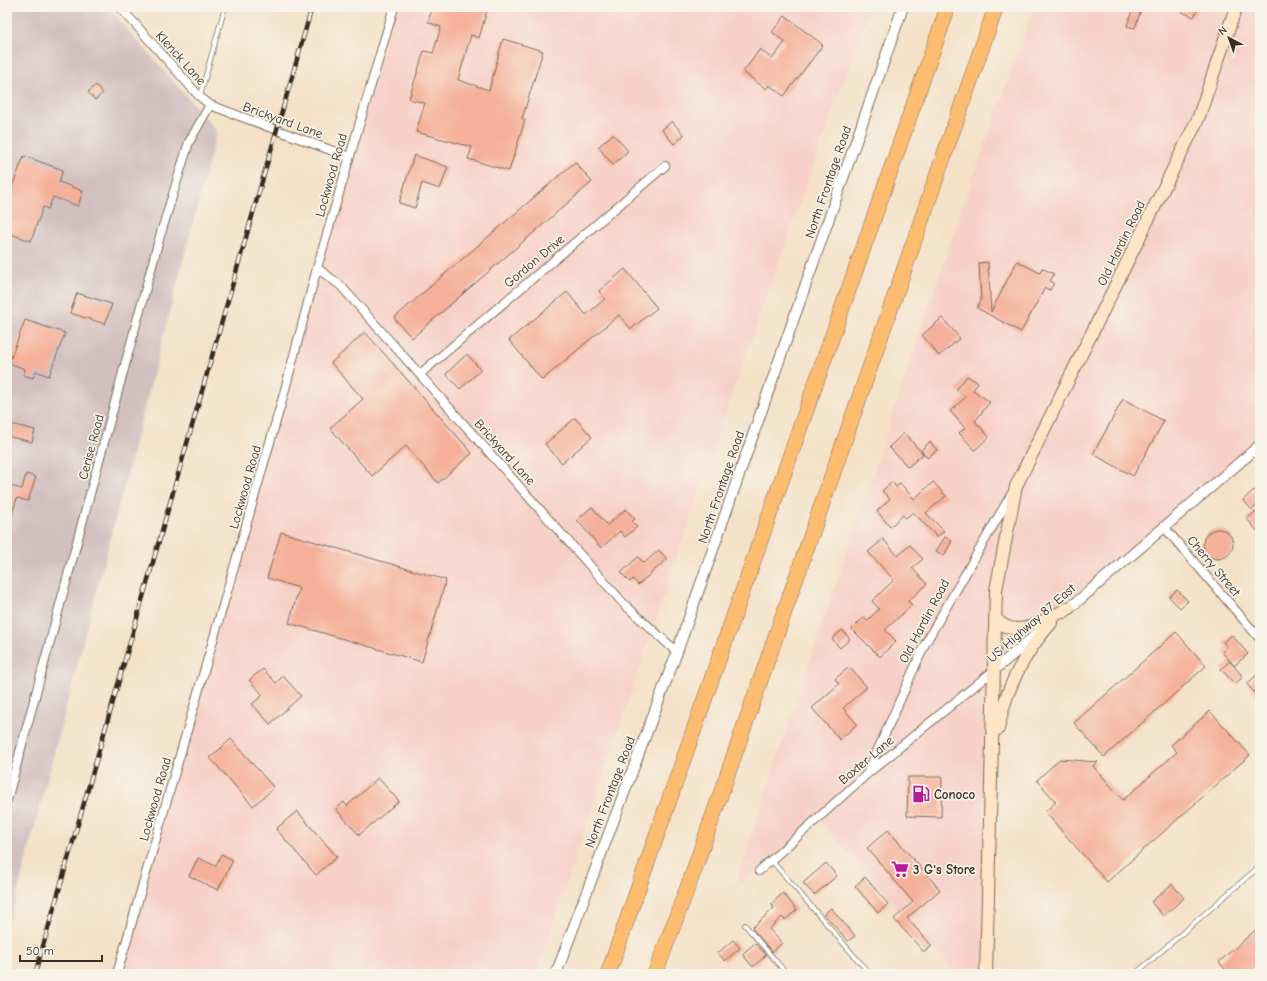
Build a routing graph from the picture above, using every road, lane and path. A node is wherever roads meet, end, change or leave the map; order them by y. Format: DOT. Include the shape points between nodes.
graph roads {
  1 [pos="120,7"];
  2 [pos="225,7"];
  3 [pos="394,7"];
  4 [pos="903,7"];
  5 [pos="948,7"];
  6 [pos="996,7"];
  7 [pos="1236,7"];
  8 [pos="200,96"];
  9 [pos="210,105"];
  10 [pos="349,158"];
  11 [pos="665,166"];
  12 [pos="317,268"];
  13 [pos="420,374"];
  14 [pos="1260,445"];
  15 [pos="1016,486"];
  16 [pos="1165,528"];
  17 [pos="1069,608"];
  18 [pos="995,618"];
  19 [pos="1051,623"];
  20 [pos="1260,639"];
  21 [pos="677,652"];
  22 [pos="993,671"];
  23 [pos="991,762"];
  24 [pos="867,774"];
  25 [pos="7,800"];
  26 [pos="771,860"];
  27 [pos="1260,866"];
  28 [pos="758,871"];
  29 [pos="693,873"];
  30 [pos="745,924"];
  31 [pos="117,974"];
  32 [pos="556,974"];
  33 [pos="608,974"];
  34 [pos="655,974"];
  35 [pos="663,974"];
  36 [pos="787,974"];
  37 [pos="870,974"];
  38 [pos="986,974"];
  39 [pos="1135,974"];
  1 -- 8 [label="street, Klenck Lane"];
  2 -- 8 [label="lane"];
  3 -- 10 [label="street, Lockwood Road"];
  4 -- 21 [label="street, North Frontage Road"];
  5 -- 33 [label="highway"];
  6 -- 29 [label="highway"];
  7 -- 15 [label="main road, Old Hardin Road" via="1198,119"];
  8 -- 9 [label="street, Klenck Lane"];
  9 -- 10 [label="street, Brickyard Lane"];
  9 -- 25 [label="street, Cerise Road" via="189,142 160,236"];
  10 -- 12 [label="street, Lockwood Road"];
  11 -- 13 [label="street, Gordon Drive"];
  12 -- 13 [label="street, Brickyard Lane" via="340,285"];
  12 -- 31 [label="street, Lockwood Road" via="283,397"];
  13 -- 21 [label="street, Brickyard Lane" via="624,604"];
  14 -- 16 [label="street, US Highway 87 East"];
  15 -- 18 [label="main road, Old Hardin Road" via="996,590"];
  15 -- 24 [label="street, Old Hardin Road" via="925,644"];
  16 -- 17 [label="street, US Highway 87 East"];
  16 -- 20 [label="street, Cherry Street"];
  17 -- 18 [label="main road" via="1021,630 1005,627"];
  17 -- 19 [label="street, US Highway 87 East"];
  18 -- 22 [label="main road, Old Hardin Road"];
  19 -- 22 [label="street, US Highway 87 East"];
  19 -- 23 [label="main road" via="1029,649 1011,682"];
  21 -- 32 [label="street, North Frontage Road"];
  22 -- 23 [label="main road, US Highway 87 East"];
  22 -- 24 [label="street, Baxter Lane"];
  23 -- 38 [label="main road, US Highway 87 East"];
  24 -- 26 [label="street, Baxter Lane"];
  26 -- 28 [label="street, Baxter Lane"];
  26 -- 37 [label="lane"];
  27 -- 39 [label="lane"];
  29 -- 34 [label="highway"];
  29 -- 35 [label="highway"];
  30 -- 36 [label="lane"];
}
